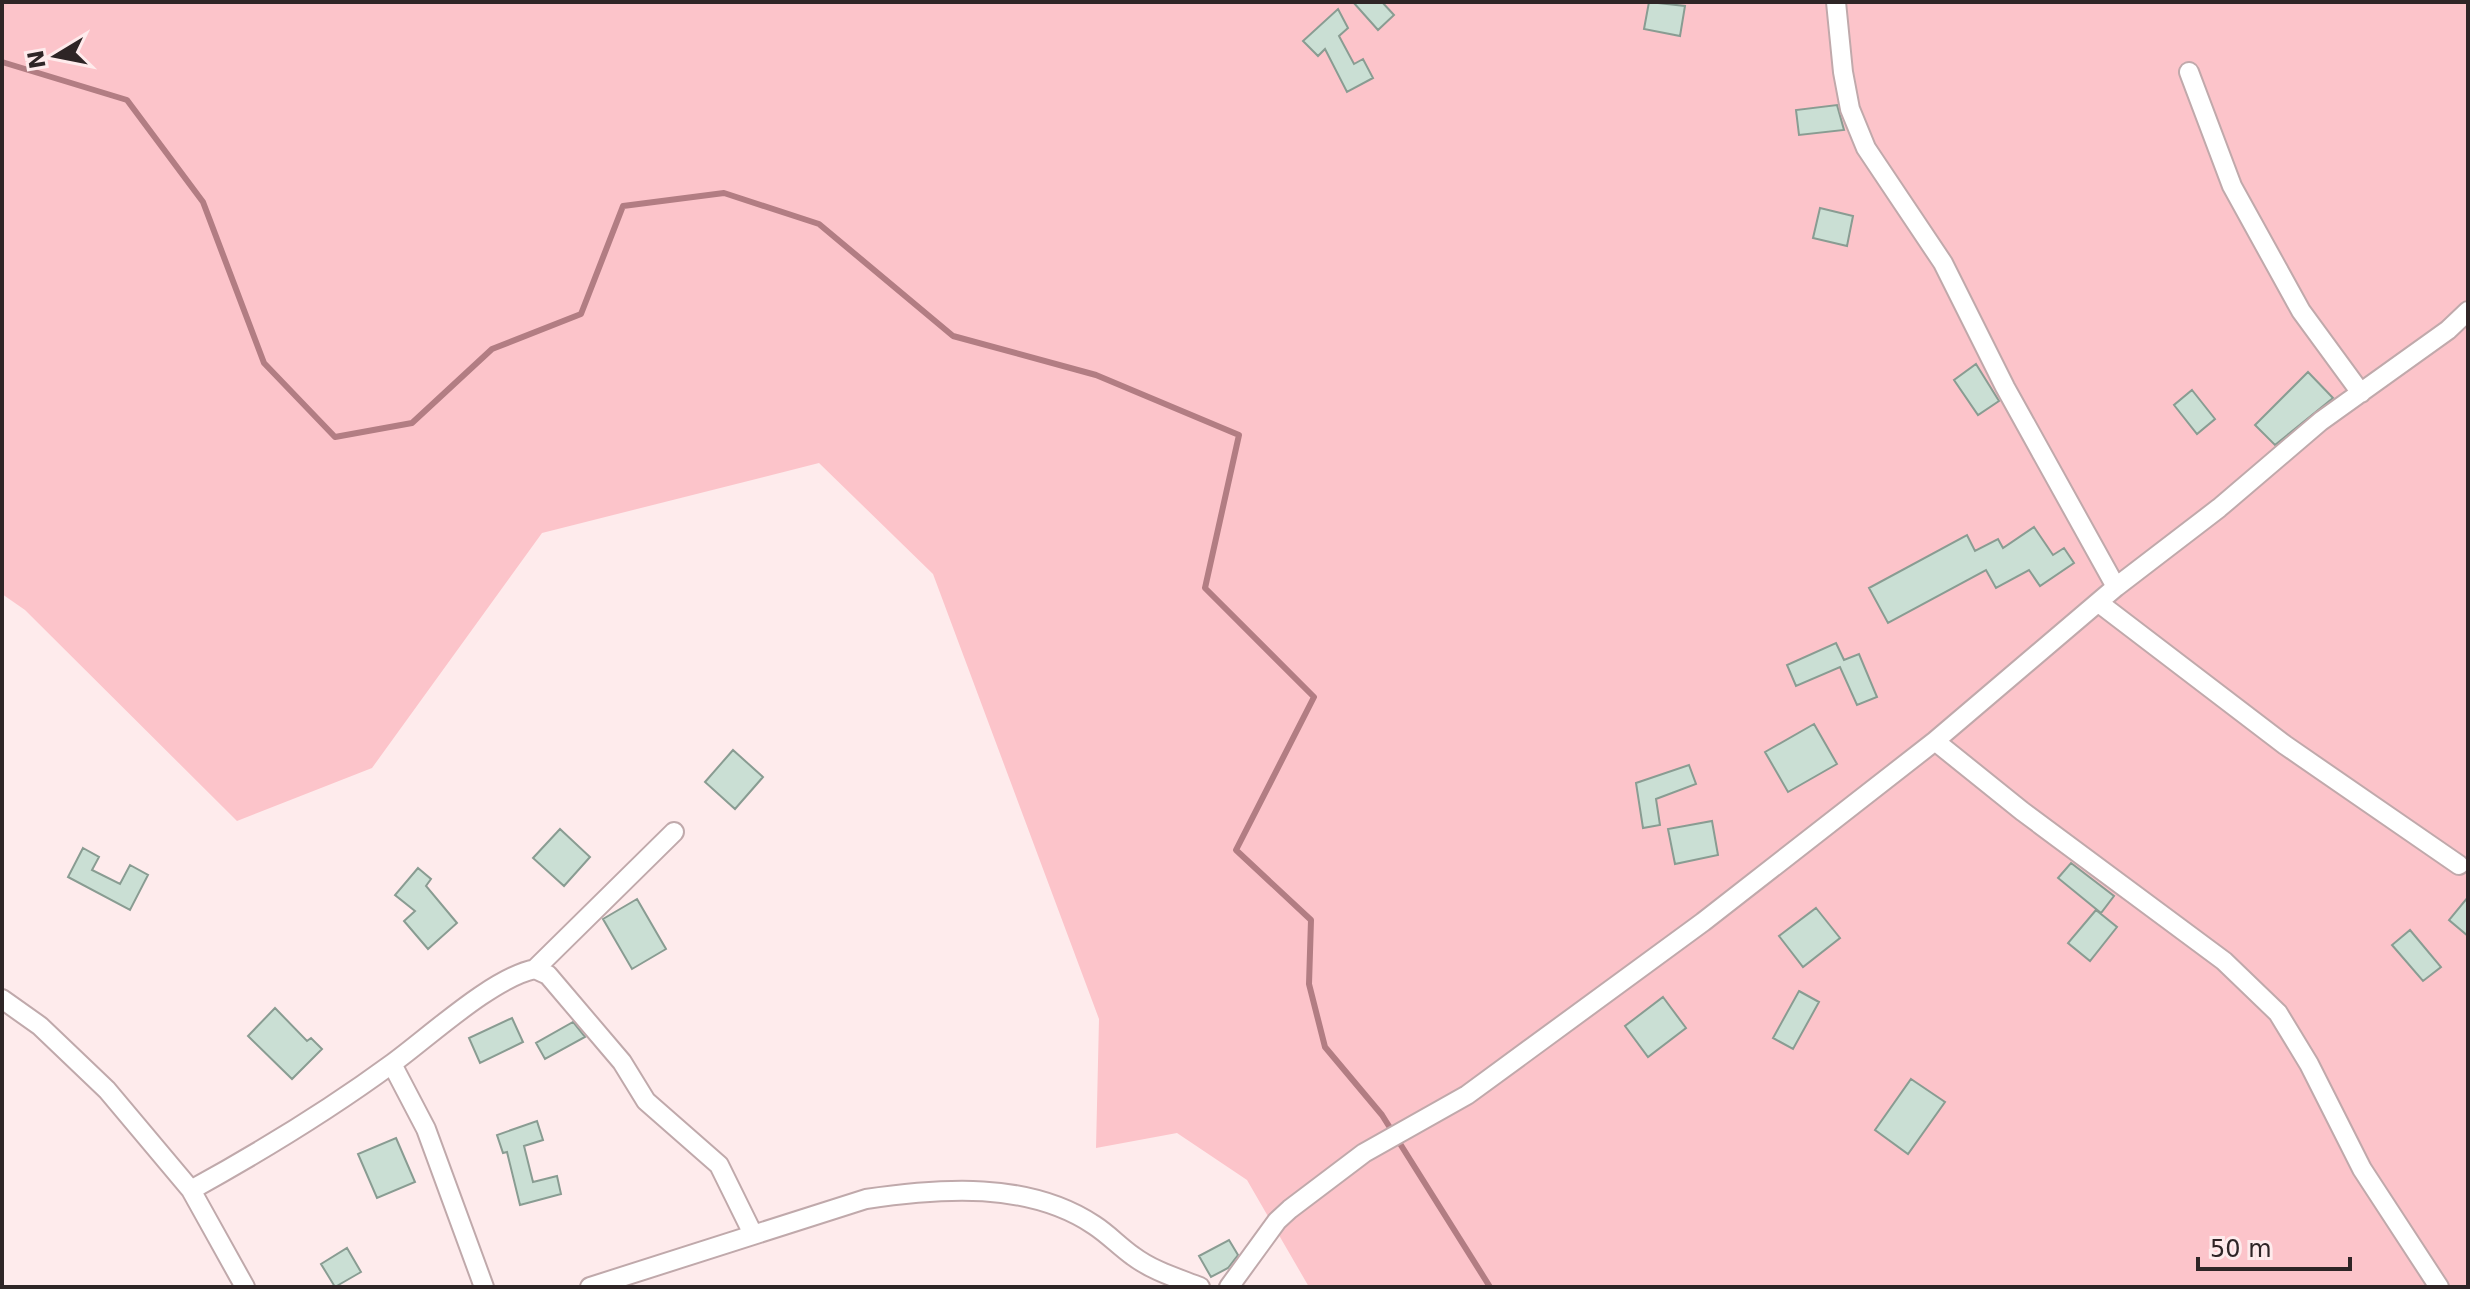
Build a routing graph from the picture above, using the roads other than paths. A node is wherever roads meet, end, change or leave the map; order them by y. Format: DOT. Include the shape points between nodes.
graph roads {
  1 [pos="1836,2"];
  2 [pos="2189,72"];
  3 [pos="2468,311"];
  4 [pos="2468,329"];
  5 [pos="2448,330"];
  6 [pos="2361,393"];
  7 [pos="2116,587"];
  8 [pos="2099,603"];
  9 [pos="1935,741"];
  10 [pos="674,832"];
  11 [pos="2459,865"];
  12 [pos="535,969"];
  13 [pos="2,999"];
  14 [pos="392,1064"];
  15 [pos="191,1190"];
  16 [pos="753,1234"];
  17 [pos="245,1287"];
  18 [pos="484,1287"];
  19 [pos="590,1287"];
  20 [pos="1200,1287"];
  21 [pos="1229,1287"];
  22 [pos="2439,1287"];
  1 -- 7 [label="street" via="1850,109 1866,148 1943,263"];
  2 -- 6 [label="street" via="2232,186 2301,311"];
  3 -- 5 [label="street"];
  4 -- 5 [label="street"];
  5 -- 6 [label="street"];
  6 -- 7 [label="street"];
  7 -- 8 [label="street"];
  8 -- 9 [label="street"];
  8 -- 11 [label="street" via="2225,701"];
  9 -- 21 [label="street" via="1569,1022 1467,1095 1364,1153 1290,1209"];
  9 -- 22 [label="street" via="2224,961 2278,1013 2362,1169"];
  10 -- 12 [label="street"];
  12 -- 14 [label="street" via="518,972"];
  12 -- 16 [label="street" via="548,975 622,1062 646,1101 719,1165"];
  13 -- 15 [label="street" via="40,1026 107,1090"];
  14 -- 15 [label="street" via="252,1157"];
  14 -- 18 [label="street" via="426,1129"];
  15 -- 17 [label="street"];
  16 -- 19 [label="street"];
  16 -- 20 [label="street" via="866,1199 1006,1192 1045,1202 1093,1224 1154,1269"];
}
